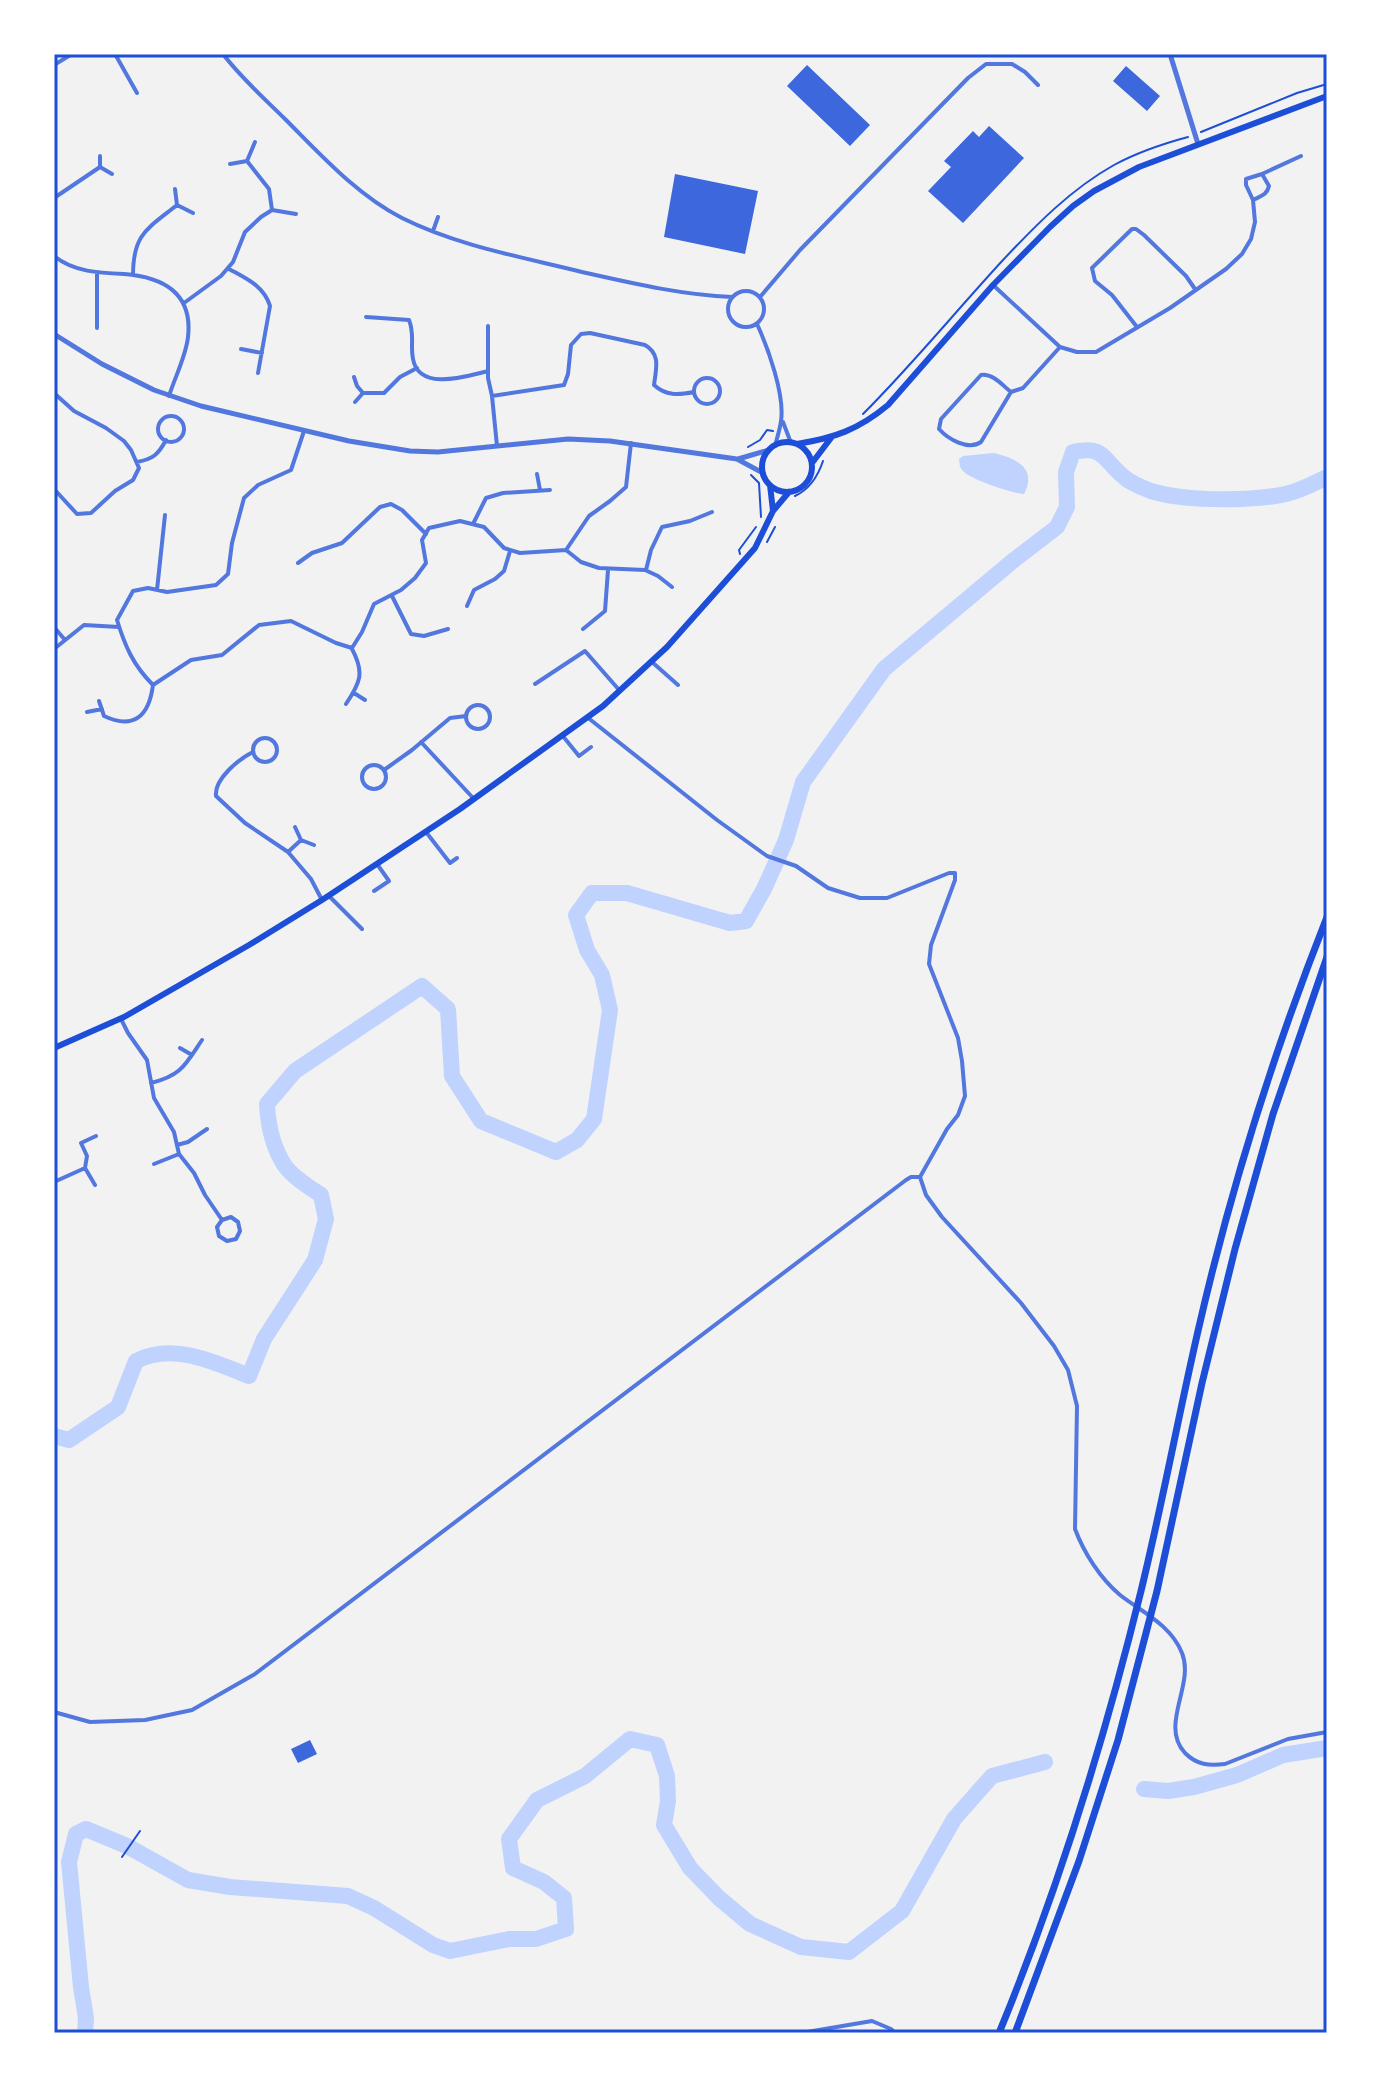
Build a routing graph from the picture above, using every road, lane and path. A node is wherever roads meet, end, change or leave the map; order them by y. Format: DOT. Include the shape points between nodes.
graph roads {
  1 [pos="72,54"];
  2 [pos="115,54"];
  3 [pos="223,54"];
  4 [pos="1170,54"];
  5 [pos="54,65"];
  6 [pos="1327,84"];
  7 [pos="1038,85"];
  8 [pos="137,93"];
  9 [pos="1327,96"];
  10 [pos="1195,135"];
  11 [pos="255,142"];
  12 [pos="1198,144"];
  13 [pos="100,156"];
  14 [pos="1301,156"];
  15 [pos="247,161"];
  16 [pos="230,164"];
  17 [pos="100,167"];
  18 [pos="112,174"];
  19 [pos="1262,174"];
  20 [pos="175,189"];
  21 [pos="54,198"];
  22 [pos="1253,200"];
  23 [pos="177,205"];
  24 [pos="272,210"];
  25 [pos="193,213"];
  26 [pos="296,214"];
  27 [pos="438,217"];
  28 [pos="433,231"];
  29 [pos="54,256"];
  30 [pos="228,268"];
  31 [pos="97,273"];
  32 [pos="133,275"];
  33 [pos="993,285"];
  34 [pos="1195,289"];
  35 [pos="732,297"];
  36 [pos="760,297"];
  37 [pos="184,303"];
  38 [pos="366,317"];
  39 [pos="757,324"];
  40 [pos="488,326"];
  41 [pos="1137,327"];
  42 [pos="97,328"];
  43 [pos="54,334"];
  44 [pos="1060,347"];
  45 [pos="241,349"];
  46 [pos="262,353"];
  47 [pos="417,368"];
  48 [pos="488,371"];
  49 [pos="258,373"];
  50 [pos="354,377"];
  51 [pos="694,392"];
  52 [pos="1011,392"];
  53 [pos="54,393"];
  54 [pos="363,393"];
  55 [pos="169,396"];
  56 [pos="492,396"];
  57 [pos="355,402"];
  58 [pos="862,414"];
  59 [pos="782,420"];
  60 [pos="304,431"];
  61 [pos="831,438"];
  62 [pos="166,440"];
  63 [pos="631,443"];
  64 [pos="794,444"];
  65 [pos="497,446"];
  66 [pos="772,448"];
  67 [pos="821,450"];
  68 [pos="737,459"];
  69 [pos="137,462"];
  70 [pos="812,463"];
  71 [pos="763,473"];
  72 [pos="537,474"];
  73 [pos="770,485"];
  74 [pos="54,489"];
  75 [pos="540,490"];
  76 [pos="550,490"];
  77 [pos="790,495"];
  78 [pos="773,511"];
  79 [pos="712,512"];
  80 [pos="165,515"];
  81 [pos="776,522"];
  82 [pos="473,524"];
  83 [pos="426,534"];
  84 [pos="755,548"];
  85 [pos="510,550"];
  86 [pos="566,550"];
  87 [pos="298,563"];
  88 [pos="608,569"];
  89 [pos="645,570"];
  90 [pos="672,587"];
  91 [pos="157,590"];
  92 [pos="391,595"];
  93 [pos="467,606"];
  94 [pos="54,627"];
  95 [pos="119,627"];
  96 [pos="448,629"];
  97 [pos="583,629"];
  98 [pos="65,640"];
  99 [pos="352,648"];
  100 [pos="54,649"];
  101 [pos="652,662"];
  102 [pos="535,684"];
  103 [pos="153,685"];
  104 [pos="678,685"];
  105 [pos="620,691"];
  106 [pos="354,693"];
  107 [pos="365,700"];
  108 [pos="99,701"];
  109 [pos="346,704"];
  110 [pos="102,709"];
  111 [pos="87,712"];
  112 [pos="466,716"];
  113 [pos="587,717"];
  114 [pos="562,735"];
  115 [pos="421,742"];
  116 [pos="591,747"];
  117 [pos="253,752"];
  118 [pos="384,770"];
  119 [pos="474,800"];
  120 [pos="295,827"];
  121 [pos="426,832"];
  122 [pos="301,840"];
  123 [pos="314,845"];
  124 [pos="288,852"];
  125 [pos="457,858"];
  126 [pos="377,864"];
  127 [pos="374,891"];
  128 [pos="329,896"];
  129 [pos="322,900"];
  130 [pos="1327,917"];
  131 [pos="362,929"];
  132 [pos="1327,957"];
  133 [pos="121,1019"];
  134 [pos="202,1040"];
  135 [pos="54,1048"];
  136 [pos="180,1048"];
  137 [pos="192,1055"];
  138 [pos="151,1083"];
  139 [pos="207,1129"];
  140 [pos="96,1136"];
  141 [pos="177,1145"];
  142 [pos="179,1154"];
  143 [pos="154,1164"];
  144 [pos="85,1168"];
  145 [pos="920,1177"];
  146 [pos="54,1182"];
  147 [pos="95,1185"];
  148 [pos="222,1220"];
  149 [pos="54,1712"];
  150 [pos="1327,1732"];
  151 [pos="140,1831"];
  152 [pos="122,1857"];
  153 [pos="801,2033"];
  154 [pos="895,2033"];
  155 [pos="999,2033"];
  156 [pos="1015,2033"];
  1 -- 5 [label="street"];
  2 -- 8 [label="street"];
  3 -- 28 [label="street" via="353,184 401,217"];
  4 -- 10 [label="street"];
  6 -- 10 [label="path"];
  7 -- 36 [label="street" via="1012,64 986,64 800,250"];
  9 -- 12 [label="main road"];
  10 -- 12 [label="street"];
  10 -- 58 [label="path" via="1149,148 1058,205"];
  11 -- 15 [label="street"];
  12 -- 33 [label="main road" via="1094,191"];
  13 -- 17 [label="street"];
  14 -- 19 [label="street"];
  15 -- 16 [label="street"];
  15 -- 24 [label="street" via="269,189"];
  17 -- 18 [label="street"];
  17 -- 21 [label="street"];
  19 -- 22 [label="street" via="1268,191"];
  19 -- 22 [label="street" via="1246,179"];
  20 -- 23 [label="street"];
  22 -- 34 [label="street" via="1255,222 1242,254"];
  23 -- 25 [label="street"];
  23 -- 32 [label="street" via="138,239"];
  24 -- 26 [label="street"];
  24 -- 30 [label="street" via="245,232"];
  27 -- 28 [label="street"];
  28 -- 35 [label="street" via="607,278"];
  29 -- 31 [label="street"];
  30 -- 37 [label="street"];
  30 -- 46 [label="street" via="267,296"];
  31 -- 32 [label="street"];
  31 -- 42 [label="street"];
  32 -- 37 [label="street" via="153,278"];
  33 -- 44 [label="street"];
  33 -- 61 [label="main road" via="888,405"];
  34 -- 41 [label="street"];
  34 -- 41 [label="street" via="1132,229 1092,268 1092,275"];
  35 -- 36 [label="street" via="743,291"];
  35 -- 39 [label="street" via="732,320 743,327"];
  36 -- 39 [label="street" via="765,309"];
  37 -- 55 [label="street" via="188,340"];
  38 -- 47 [label="street" via="409,320"];
  39 -- 59 [label="street" via="781,399"];
  40 -- 48 [label="street"];
  41 -- 44 [label="street" via="1096,352"];
  43 -- 55 [label="street"];
  44 -- 52 [label="street" via="1023,388"];
  45 -- 46 [label="street"];
  46 -- 49 [label="street"];
  47 -- 48 [label="street" via="432,378 449,380"];
  47 -- 54 [label="street" via="384,393"];
  48 -- 56 [label="street"];
  50 -- 54 [label="street"];
  51 -- 51 [label="street" via="705,378 720,390 714,402 705,404"];
  51 -- 56 [label="street" via="678,395 654,385 657,360 645,345 590,333 571,345 564,385"];
  52 -- 52 [label="street" via="975,446 939,429 941,419 981,375"];
  53 -- 69 [label="street" via="124,441"];
  54 -- 57 [label="street"];
  55 -- 60 [label="street"];
  56 -- 65 [label="street"];
  59 -- 64 [label="street"];
  59 -- 66 [label="street"];
  60 -- 65 [label="street" via="410,451"];
  60 -- 91 [label="street" via="291,470 258,485 244,498 228,574 216,585"];
  61 -- 64 [label="main road"];
  61 -- 67 [label="main road"];
  62 -- 62 [label="street" via="160,435 163,419 182,421 183,433"];
  62 -- 69 [label="street" via="159,454"];
  63 -- 65 [label="street" via="568,439"];
  63 -- 68 [label="street"];
  63 -- 86 [label="street" via="626,487 589,516"];
  64 -- 66 [label="main road"];
  64 -- 70 [label="main road"];
  66 -- 68 [label="street"];
  66 -- 71 [label="main road" via="764,458"];
  67 -- 70 [label="main road"];
  67 -- 77 [label="path" via="825,456 814,480 801,493"];
  68 -- 71 [label="street"];
  69 -- 74 [label="street" via="133,480 91,513 77,514"];
  70 -- 77 [label="main road" via="807,483"];
  71 -- 73 [label="main road"];
  72 -- 75 [label="street"];
  73 -- 77 [label="main road"];
  73 -- 78 [label="main road"];
  75 -- 76 [label="street"];
  75 -- 82 [label="street" via="486,498"];
  77 -- 78 [label="main road"];
  78 -- 84 [label="main road"];
  79 -- 89 [label="street" via="662,527"];
  80 -- 91 [label="street"];
  81 -- 84 [label="path" via="761,550"];
  82 -- 83 [label="street" via="460,521 429,528"];
  82 -- 85 [label="street"];
  83 -- 87 [label="street" via="391,504 380,507 342,543"];
  83 -- 92 [label="street" via="426,563"];
  84 -- 101 [label="main road"];
  85 -- 86 [label="street"];
  85 -- 93 [label="street" via="504,571 474,590"];
  86 -- 88 [label="street" via="581,562"];
  88 -- 89 [label="street"];
  88 -- 97 [label="street" via="605,611"];
  89 -- 90 [label="street"];
  91 -- 95 [label="street" via="133,591 117,620"];
  92 -- 96 [label="street" via="411,634"];
  92 -- 99 [label="street" via="374,604"];
  94 -- 98 [label="street"];
  95 -- 98 [label="street" via="84,625"];
  95 -- 103 [label="street" via="126,648"];
  98 -- 100 [label="street"];
  99 -- 103 [label="street" via="291,621 259,625 222,655 191,660"];
  99 -- 106 [label="street" via="360,669"];
  101 -- 104 [label="street"];
  101 -- 105 [label="main road"];
  102 -- 105 [label="street" via="585,651"];
  103 -- 110 [label="street" via="148,707 137,719 119,723 104,716"];
  105 -- 113 [label="main road"];
  106 -- 107 [label="street"];
  106 -- 109 [label="street"];
  108 -- 110 [label="street"];
  110 -- 111 [label="street"];
  112 -- 112 [label="street" via="472,705 482,705 491,718 479,729 470,726"];
  112 -- 115 [label="street" via="450,718"];
  113 -- 114 [label="main road"];
  113 -- 145 [label="street" via="767,856 796,866 828,888 860,898 887,898 955,873 929,964 958,1038 965,1096"];
  114 -- 116 [label="street" via="579,756"];
  114 -- 119 [label="main road"];
  115 -- 118 [label="street"];
  115 -- 119 [label="street"];
  117 -- 117 [label="street" via="263,738 277,747 267,761"];
  117 -- 124 [label="street" via="239,759 217,785 216,796"];
  118 -- 118 [label="street" via="385,782 379,788 362,782 368,765"];
  119 -- 121 [label="main road"];
  120 -- 122 [label="street"];
  121 -- 125 [label="street" via="450,863"];
  121 -- 126 [label="main road"];
  122 -- 123 [label="street"];
  122 -- 124 [label="street"];
  124 -- 129 [label="street"];
  126 -- 127 [label="street" via="389,881"];
  126 -- 128 [label="main road"];
  128 -- 129 [label="main road"];
  128 -- 131 [label="street"];
  129 -- 133 [label="main road"];
  130 -- 155 [label="highway" via="1267,1085 1225,1226 1100,1744"];
  132 -- 156 [label="highway" via="1273,1114 1235,1249 1118,1740"];
  133 -- 135 [label="main road"];
  133 -- 138 [label="street" via="147,1060"];
  134 -- 137 [label="street"];
  136 -- 137 [label="street"];
  137 -- 138 [label="street" via="173,1076"];
  138 -- 141 [label="street"];
  139 -- 141 [label="street"];
  140 -- 144 [label="street" via="81,1143"];
  141 -- 142 [label="street"];
  142 -- 143 [label="street"];
  142 -- 148 [label="street"];
  144 -- 146 [label="street"];
  144 -- 147 [label="street"];
  145 -- 149 [label="street" via="906,1180 255,1674 192,1710 145,1720 90,1722"];
  145 -- 150 [label="street" via="942,1217 1021,1303 1064,1360 1077,1406 1075,1529 1102,1577 1177,1643 1186,1667 1175,1729 1181,1748 1201,1764 1216,1765 1288,1739"];
  148 -- 148 [label="street" via="219,1236 236,1239 238,1222 231,1217"];
  151 -- 152 [label="path"];
  153 -- 154 [label="street" via="872,2021"];
}
